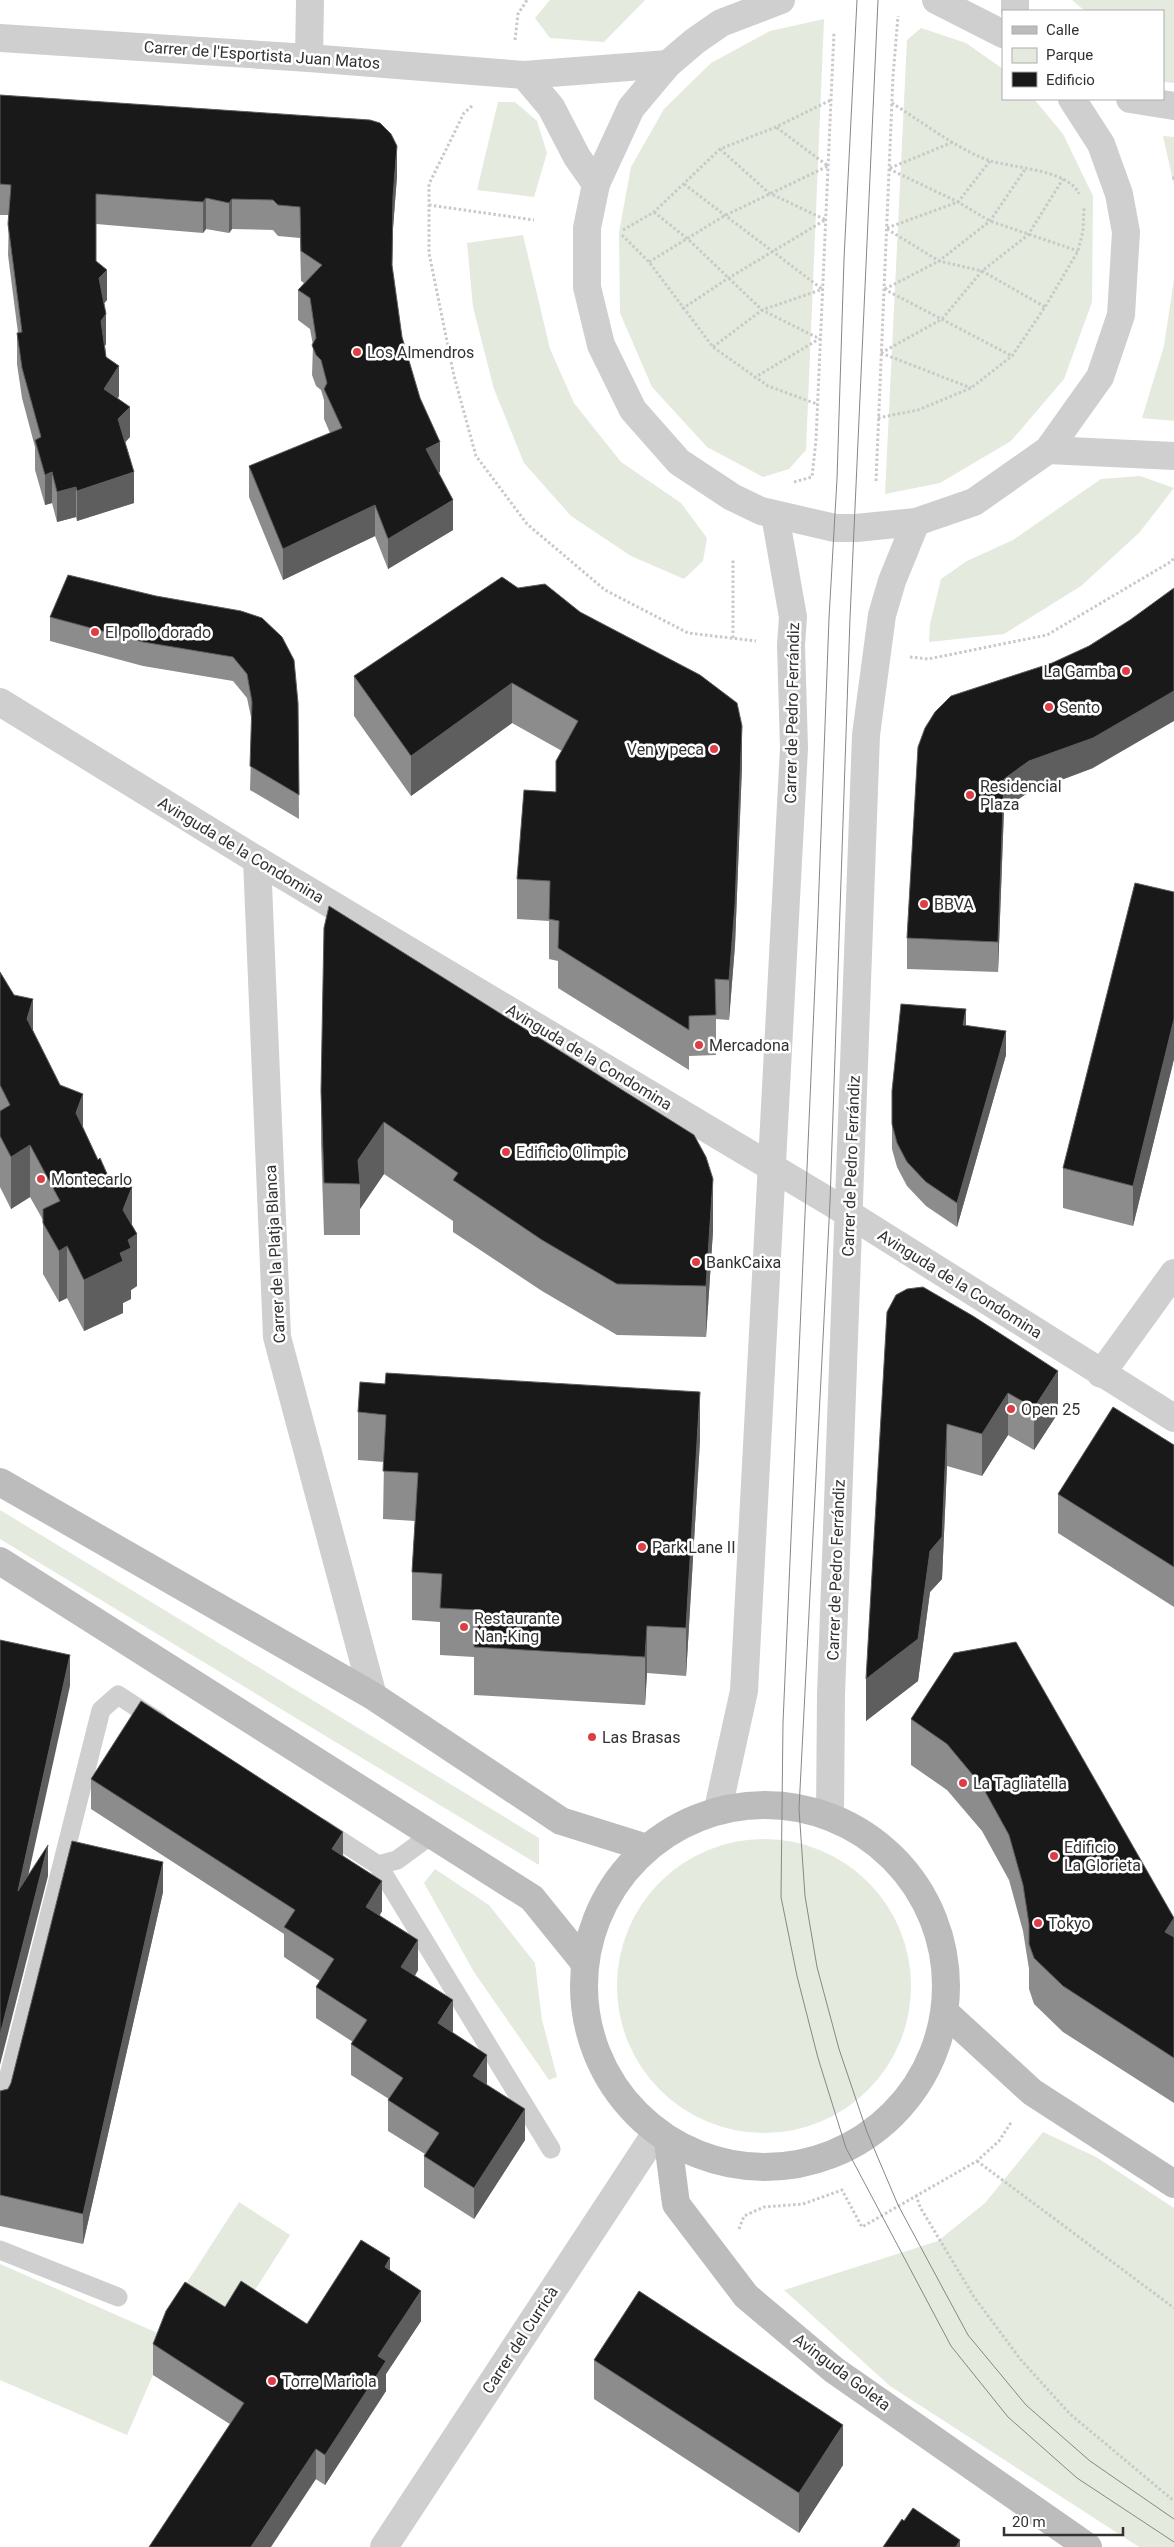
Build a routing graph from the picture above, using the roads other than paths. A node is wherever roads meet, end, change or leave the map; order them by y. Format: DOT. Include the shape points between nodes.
graph roads {
  1 [pos="310,0"];
  2 [pos="781,0"];
  3 [pos="936,0"];
  4 [pos="722,12"];
  5 [pos="1002,33"];
  6 [pos="0,38"];
  7 [pos="310,58"];
  8 [pos="668,64"];
  9 [pos="516,74"];
  10 [pos="1073,100"];
  11 [pos="1136,100"];
  12 [pos="1174,106"];
  13 [pos="596,184"];
  14 [pos="1048,450"];
  15 [pos="1174,456"];
  16 [pos="775,515"];
  17 [pos="916,522"];
  18 [pos="0,702"];
  19 [pos="257,860"];
  20 [pos="770,1165"];
  21 [pos="849,1214"];
  22 [pos="1174,1273"];
  23 [pos="1101,1374"];
  24 [pos="1174,1418"];
  25 [pos="0,1482"];
  26 [pos="0,1561"];
  27 [pos="373,1696"];
  28 [pos="174,1732"];
  29 [pos="718,1809"];
  30 [pos="830,1816"];
  31 [pos="305,1817"];
  32 [pos="431,1835"];
  33 [pos="644,1847"];
  34 [pos="378,1865"];
  35 [pos="583,1961"];
  36 [pos="948,2016"];
  37 [pos="0,2111"];
  38 [pos="662,2137"];
  39 [pos="551,2149"];
  40 [pos="1174,2184"];
  41 [pos="0,2250"];
  42 [pos="118,2297"];
  43 [pos="384,2547"];
  44 [pos="1088,2547"];
  1 -- 7 [label="street"];
  2 -- 4 [label="street"];
  3 -- 5 [label="street"];
  4 -- 8 [label="street"];
  6 -- 7 [label="street, Carrer de l'Esportista Juan Matos"];
  7 -- 9 [label="street, Carrer de l'Esportista Juan Matos"];
  8 -- 9 [label="street, Carrer de l'Esportista Juan Matos"];
  8 -- 13 [label="street" via="631,108"];
  9 -- 13 [label="street" via="551,107 577,158"];
  10 -- 14 [label="street" via="1101,144 1119,194 1126,232 1121,315 1100,377"];
  11 -- 12 [label="street"];
  13 -- 16 [label="street" via="587,228 587,287 600,345 633,410 679,462 732,497"];
  14 -- 15 [label="street"];
  14 -- 17 [label="street" via="974,502"];
  16 -- 17 [label="street" via="835,528"];
  16 -- 20 [label="street, Carrer de Pedro Ferrándiz" via="793,618 794,748"];
  17 -- 21 [label="street, Carrer de Pedro Ferrándiz" via="882,615 866,734"];
  18 -- 19 [label="street, Avinguda de la Condomina"];
  19 -- 20 [label="street, Avinguda de la Condomina"];
  19 -- 27 [label="street, Carrer de la Platja Blanca" via="277,1337"];
  20 -- 21 [label="street, Avinguda de la Condomina"];
  20 -- 29 [label="street, Carrer de Pedro Ferrándiz" via="744,1692"];
  21 -- 23 [label="street, Avinguda de la Condomina"];
  21 -- 30 [label="street, Carrer de Pedro Ferrándiz" via="831,1695"];
  22 -- 23 [label="street"];
  23 -- 24 [label="street, Avinguda de la Condomina"];
  25 -- 27 [label="main road"];
  26 -- 32 [label="main road"];
  27 -- 33 [label="main road" via="561,1821"];
  28 -- 37 [label="lane" via="118,1695 101,1710"];
  29 -- 30 [label="main road" via="781,1804"];
  29 -- 33 [label="main road" via="684,1822"];
  30 -- 36 [label="main road" via="873,1841 916,1886 951,1976"];
  31 -- 34 [label="lane"];
  32 -- 34 [label="lane" via="397,1860"];
  32 -- 35 [label="main road" via="532,1898"];
  33 -- 35 [label="main road" via="602,1900"];
  34 -- 39 [label="lane"];
  35 -- 38 [label="main road" via="589,2038 616,2092"];
  36 -- 38 [label="main road" via="934,2068 901,2106 846,2148 808,2162 734,2165"];
  36 -- 40 [label="main road" via="1032,2092"];
  38 -- 43 [label="street, Carrer del Curricà"];
  38 -- 44 [label="main road, Avinguda Goleta" via="676,2204 746,2296 834,2370"];
  41 -- 42 [label="lane"];
}
